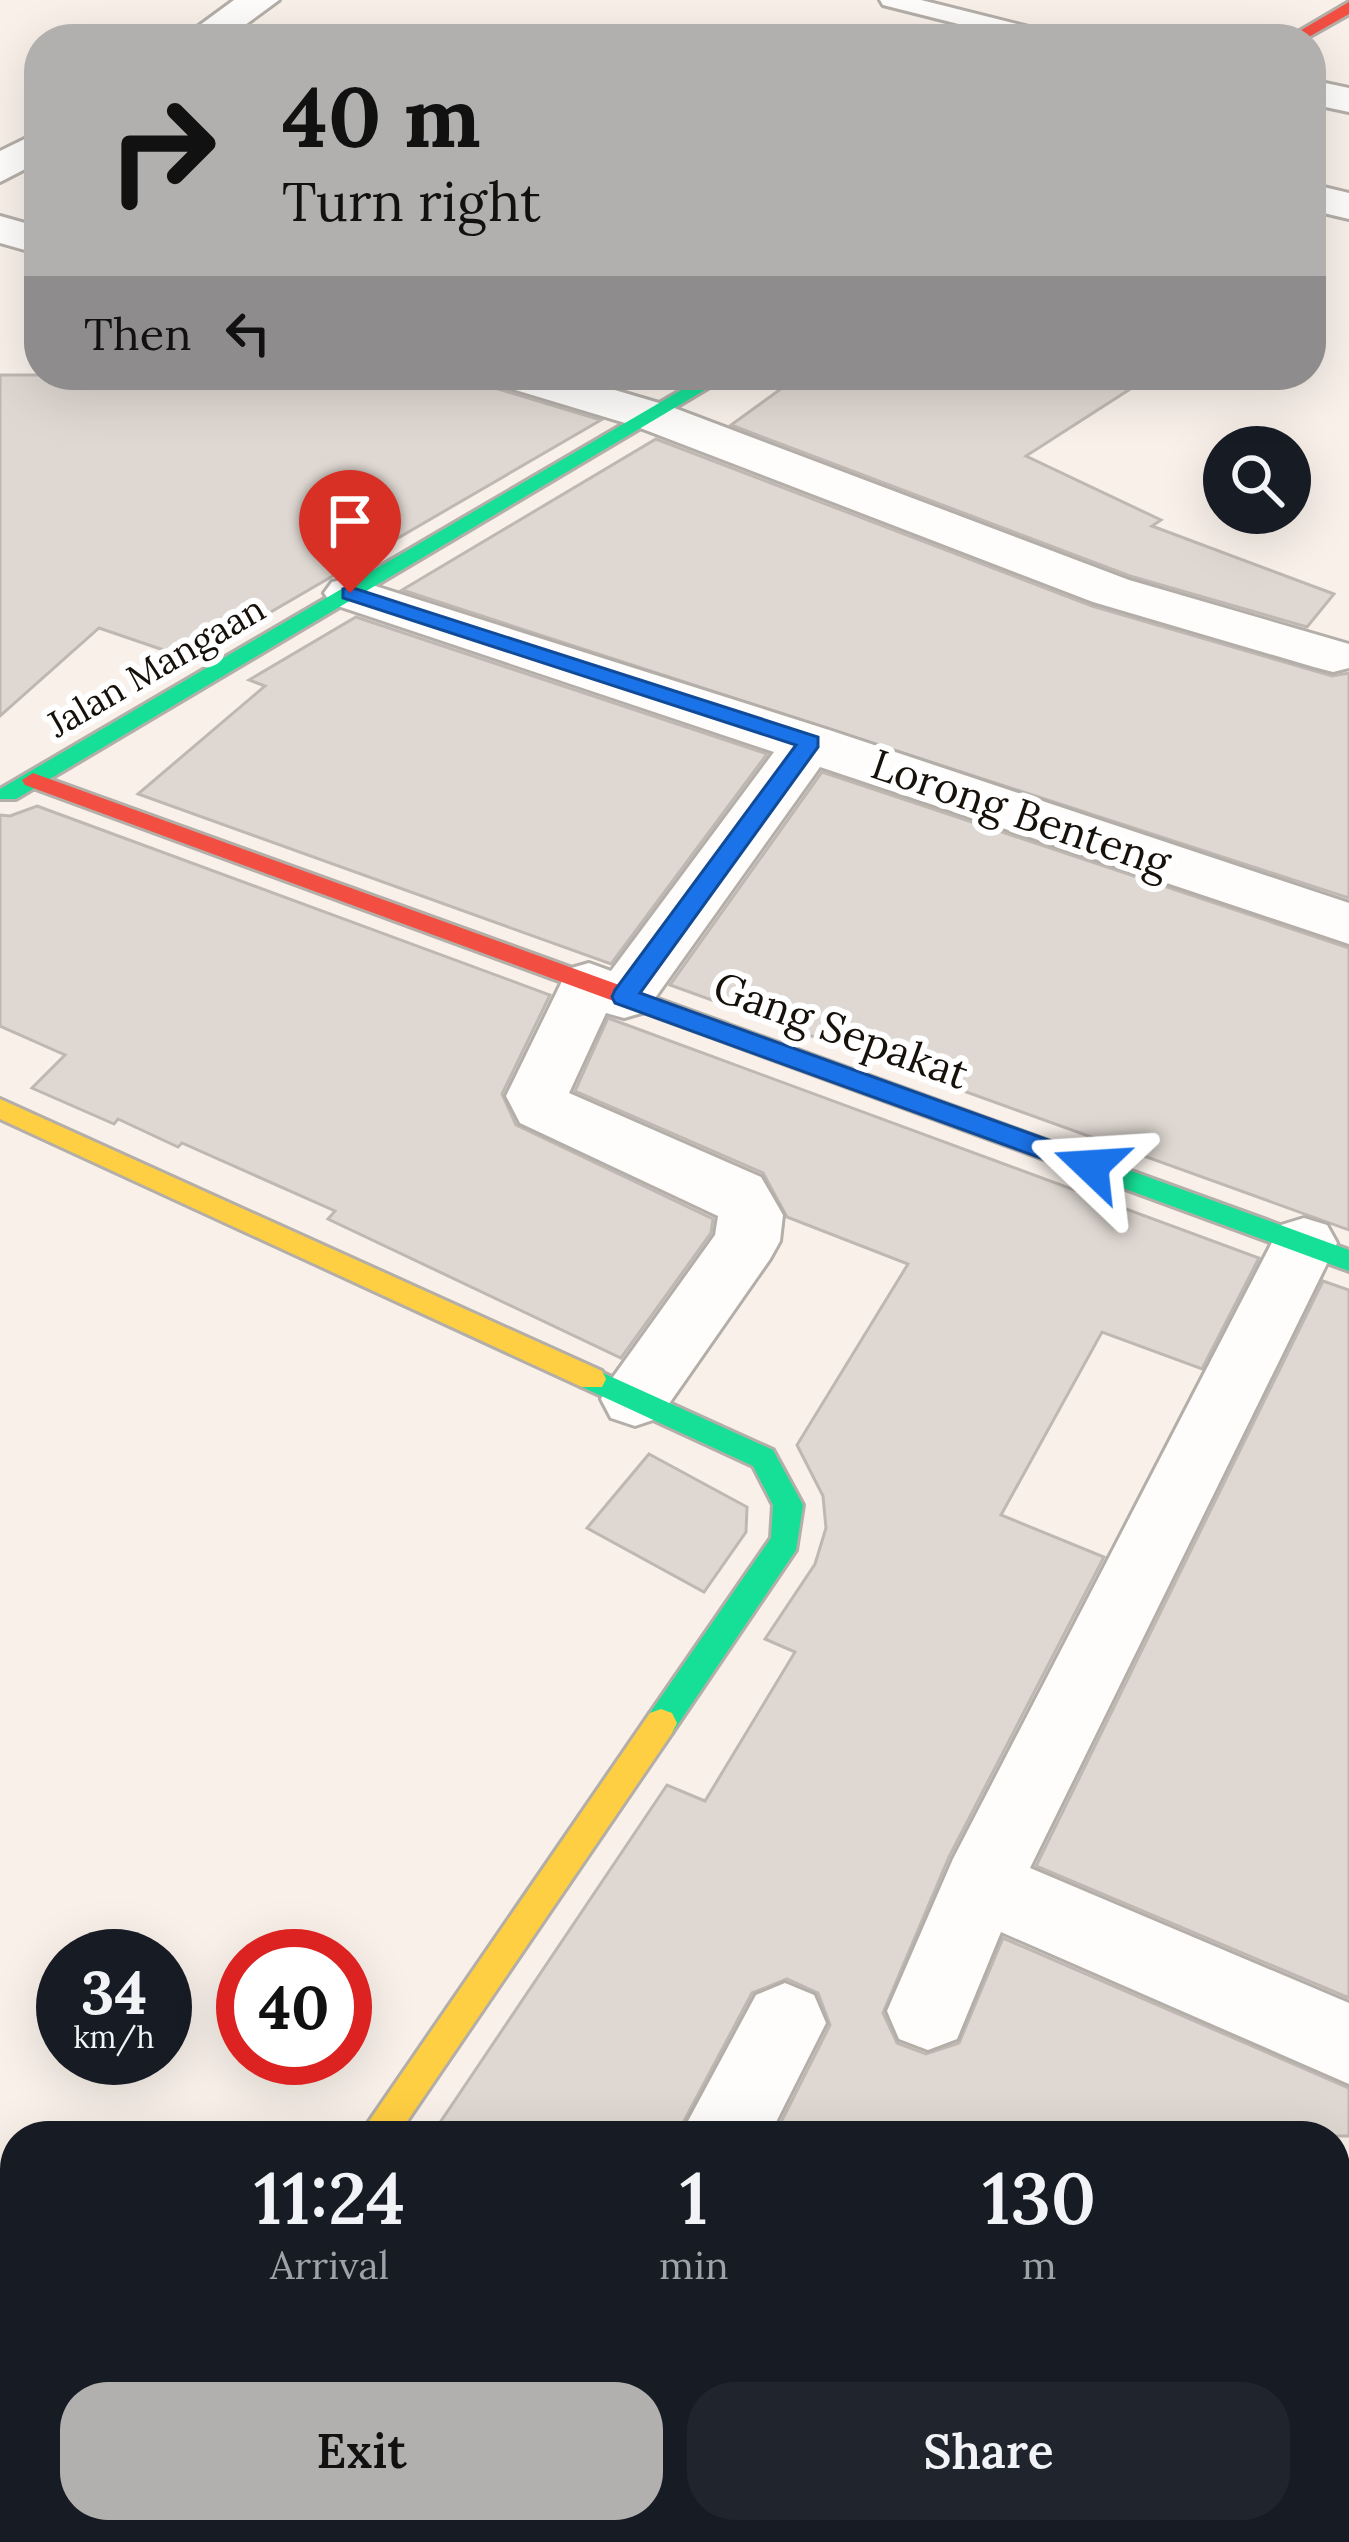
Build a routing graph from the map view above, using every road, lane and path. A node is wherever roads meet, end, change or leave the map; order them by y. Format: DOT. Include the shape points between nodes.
graph roads {
  1 [pos="260,0"];
  2 [pos="892,0"];
  3 [pos="1349,7"];
  4 [pos="223,24"];
  5 [pos="988,24"];
  6 [pos="1320,24"];
  7 [pos="565,390"];
  8 [pos="696,390"];
  9 [pos="652,416"];
  10 [pos="350,593"];
  11 [pos="1334,656"];
  12 [pos="810,742"];
  13 [pos="33,780"];
  14 [pos="0,799"];
  15 [pos="1349,924"];
  16 [pos="606,990"];
  17 [pos="0,1108"];
  18 [pos="1326,1252"];
  19 [pos="635,1399"];
  20 [pos="981,1885"];
  21 [pos="928,2011"];
  22 [pos="785,2024"];
  23 [pos="1349,2044"];
  24 [pos="386,2121"];
  25 [pos="731,2121"];
  1 -- 4 [label="street"];
  2 -- 5 [label="lane"];
  3 -- 6 [label="street"];
  7 -- 9 [label="street"];
  8 -- 9 [label="street, Jalan Mangaan"];
  9 -- 10 [label="street, Jalan Mangaan"];
  9 -- 11 [label="street" via="1111,591"];
  10 -- 12 [label="street, Lorong Benteng"];
  10 -- 13 [label="street, Jalan Mangaan"];
  12 -- 15 [label="street, Lorong Benteng"];
  12 -- 16 [label="street"];
  13 -- 14 [label="street, Jalan Mangaan"];
  13 -- 16 [label="street, Gang Sepakat"];
  16 -- 18 [label="street, Gang Sepakat"];
  16 -- 19 [label="street" via="537,1096 542,1107 738,1194 751,1215 747,1240"];
  17 -- 19 [label="street"];
  18 -- 20 [label="street"];
  19 -- 24 [label="street" via="763,1458 788,1505 786,1541"];
  20 -- 21 [label="street"];
  20 -- 23 [label="street"];
  22 -- 25 [label="street"];
}
